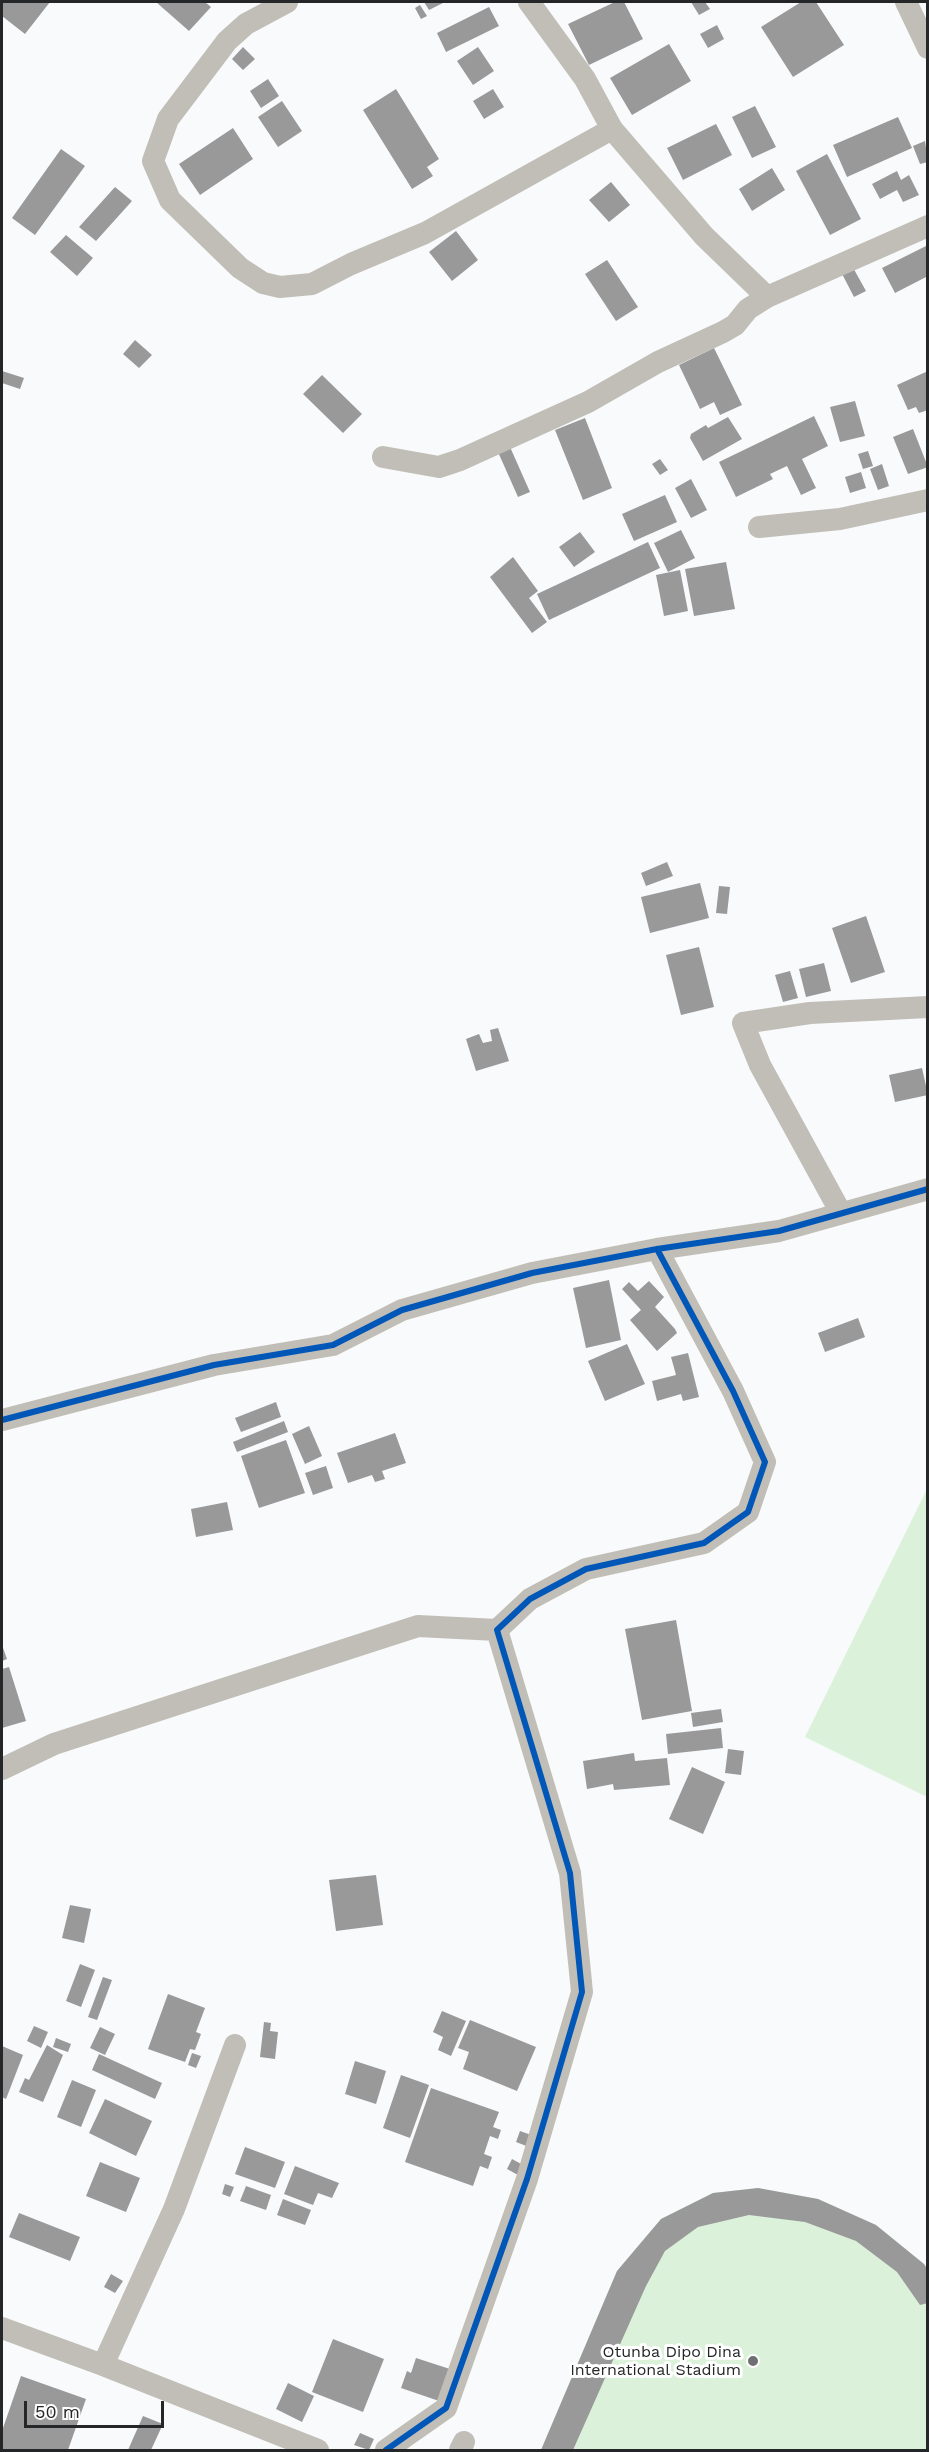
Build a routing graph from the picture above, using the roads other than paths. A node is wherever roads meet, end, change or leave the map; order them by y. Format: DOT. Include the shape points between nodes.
graph roads {
  1 [pos="287,2"];
  2 [pos="529,2"];
  3 [pos="906,2"];
  4 [pos="927,48"];
  5 [pos="612,129"];
  6 [pos="927,226"];
  7 [pos="767,297"];
  8 [pos="383,457"];
  9 [pos="927,500"];
  10 [pos="759,527"];
  11 [pos="927,1007"];
  12 [pos="927,1189"];
  13 [pos="841,1213"];
  14 [pos="657,1249"];
  15 [pos="2,1420"];
  16 [pos="497,1630"];
  17 [pos="2,1769"];
  18 [pos="236,2045"];
  19 [pos="2,2328"];
  20 [pos="103,2365"];
  21 [pos="318,2451"];
  22 [pos="386,2451"];
  1 -- 5 [label="street" via="246,24 227,41 168,119 153,161 170,200 240,268 263,283 280,287 312,284 425,233"];
  2 -- 5 [label="street" via="585,80"];
  3 -- 4 [label="street"];
  5 -- 7 [label="street" via="704,236"];
  6 -- 7 [label="street"];
  7 -- 8 [label="street" via="723,332 658,362 588,402 460,460 439,467"];
  9 -- 10 [label="street" via="840,519"];
  11 -- 13 [label="street" via="810,1013 743,1023 760,1065"];
  12 -- 13 [label="street"];
  13 -- 14 [label="street" via="779,1231"];
  14 -- 15 [label="street" via="532,1273 402,1310 333,1345 213,1365"];
  14 -- 16 [label="street" via="733,1391 765,1462 748,1512 704,1543 586,1569 530,1599"];
  16 -- 17 [label="street" via="418,1626 54,1744"];
  16 -- 22 [label="street" via="570,1873 582,1992 527,2179 446,2408"];
  18 -- 20 [label="street" via="174,2209"];
  19 -- 20 [label="street"];
  20 -- 21 [label="street"];
}
